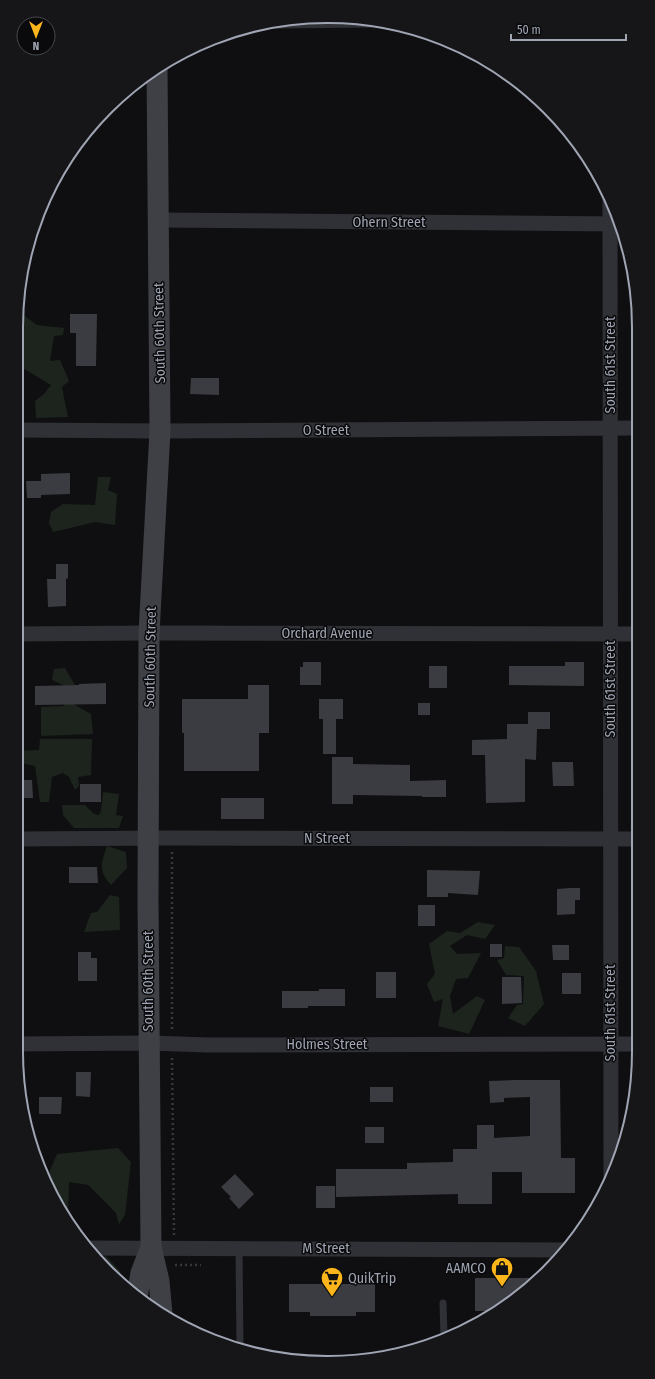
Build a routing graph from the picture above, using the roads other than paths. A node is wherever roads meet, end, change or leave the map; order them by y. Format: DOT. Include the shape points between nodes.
graph roads {
  1 [pos="157,75"];
  2 [pos="158,220"];
  3 [pos="614,224"];
  4 [pos="615,227"];
  5 [pos="610,428"];
  6 [pos="632,428"];
  7 [pos="23,430"];
  8 [pos="160,431"];
  9 [pos="148,632"];
  10 [pos="23,634"];
  11 [pos="610,634"];
  12 [pos="632,634"];
  13 [pos="149,838"];
  14 [pos="23,839"];
  15 [pos="610,839"];
  16 [pos="632,839"];
  17 [pos="148,1043"];
  18 [pos="23,1044"];
  19 [pos="610,1044"];
  20 [pos="632,1044"];
  21 [pos="610,1165"];
  22 [pos="151,1247"];
  23 [pos="95,1248"];
  24 [pos="239,1248"];
  25 [pos="558,1250"];
  26 [pos="138,1290"];
  27 [pos="443,1303"];
  28 [pos="161,1307"];
  29 [pos="444,1333"];
  30 [pos="240,1343"];
  1 -- 2 [label="main road, South 60th Street"];
  2 -- 3 [label="street, Ohern Street"];
  2 -- 8 [label="main road, South 60th Street"];
  4 -- 5 [label="street, South 61st Street"];
  5 -- 6 [label="street, O Street"];
  5 -- 8 [label="street, O Street"];
  5 -- 11 [label="street, South 61st Street"];
  7 -- 8 [label="street, O Street"];
  8 -- 9 [label="main road, South 60th Street"];
  9 -- 10 [label="street, Orchard Avenue"];
  9 -- 11 [label="street, Orchard Avenue"];
  9 -- 13 [label="main road, South 60th Street"];
  11 -- 12 [label="street, Orchard Avenue"];
  11 -- 15 [label="street, South 61st Street"];
  13 -- 14 [label="street, N Street"];
  13 -- 15 [label="street, N Street"];
  13 -- 17 [label="main road, South 60th Street"];
  15 -- 16 [label="street, N Street"];
  15 -- 19 [label="street, South 61st Street"];
  17 -- 18 [label="street, Holmes Street"];
  17 -- 19 [label="street, Holmes Street"];
  17 -- 22 [label="main road, South 60th Street"];
  19 -- 20 [label="street, Holmes Street"];
  19 -- 21 [label="street, South 61st Street"];
  22 -- 23 [label="street, M Street"];
  22 -- 24 [label="street, M Street"];
  22 -- 26 [label="main road, South 60th Street" via="141,1273"];
  22 -- 28 [label="main road, South 60th Street" via="159,1281"];
  24 -- 25 [label="street, M Street"];
  24 -- 30 [label="lane"];
  27 -- 29 [label="lane"];
}
